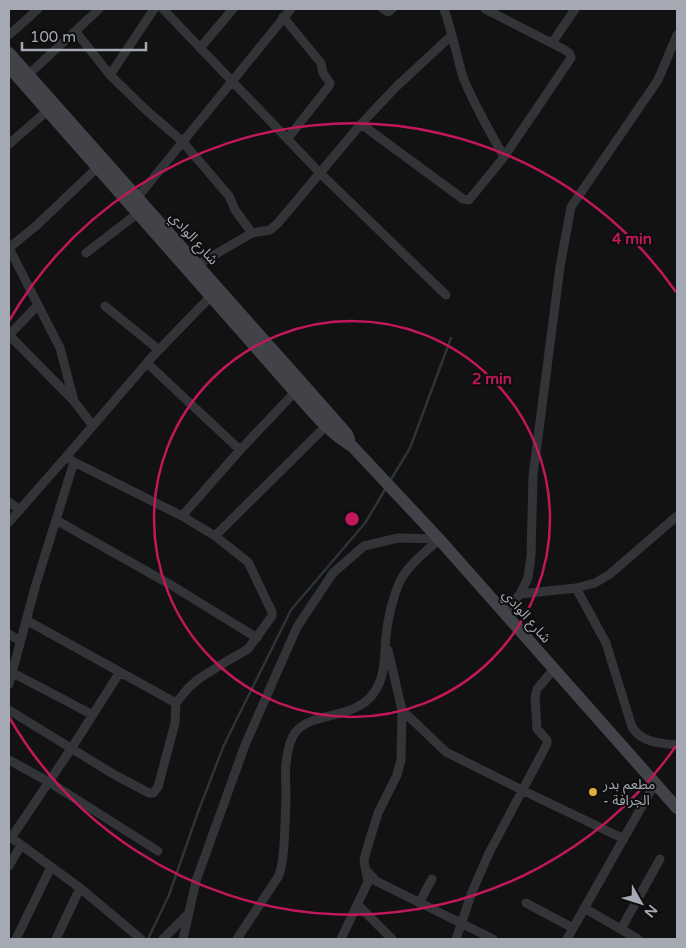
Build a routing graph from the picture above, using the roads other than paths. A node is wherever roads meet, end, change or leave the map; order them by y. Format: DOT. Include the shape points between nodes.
graph roads {
  1 [pos="38,9"];
  2 [pos="99,9"];
  3 [pos="154,9"];
  4 [pos="163,9"];
  5 [pos="233,9"];
  6 [pos="291,9"];
  7 [pos="382,9"];
  8 [pos="392,9"];
  9 [pos="444,9"];
  10 [pos="485,9"];
  11 [pos="576,9"];
  12 [pos="283,17"];
  13 [pos="76,32"];
  14 [pos="9,35"];
  15 [pos="452,35"];
  16 [pos="677,35"];
  17 [pos="552,42"];
  18 [pos="200,48"];
  19 [pos="9,53"];
  20 [pos="9,67"];
  21 [pos="28,75"];
  22 [pos="110,75"];
  23 [pos="231,81"];
  24 [pos="47,111"];
  25 [pos="360,124"];
  26 [pos="288,138"];
  27 [pos="182,141"];
  28 [pos="9,144"];
  29 [pos="504,157"];
  30 [pos="98,167"];
  31 [pos="320,172"];
  32 [pos="137,198"];
  33 [pos="138,213"];
  34 [pos="252,234"];
  35 [pos="9,248"];
  36 [pos="86,253"];
  37 [pos="198,265"];
  38 [pos="446,295"];
  39 [pos="211,296"];
  40 [pos="38,305"];
  41 [pos="105,306"];
  42 [pos="9,335"];
  43 [pos="159,350"];
  44 [pos="147,363"];
  45 [pos="295,392"];
  46 [pos="74,401"];
  47 [pos="93,426"];
  48 [pos="326,426"];
  49 [pos="352,446"];
  50 [pos="240,450"];
  51 [pos="70,460"];
  52 [pos="9,502"];
  53 [pos="20,510"];
  54 [pos="182,516"];
  55 [pos="677,516"];
  56 [pos="56,520"];
  57 [pos="9,522"];
  58 [pos="215,536"];
  59 [pos="439,539"];
  60 [pos="576,588"];
  61 [pos="520,594"];
  62 [pos="504,613"];
  63 [pos="26,620"];
  64 [pos="9,634"];
  65 [pos="386,635"];
  66 [pos="257,638"];
  67 [pos="20,641"];
  68 [pos="554,670"];
  69 [pos="11,672"];
  70 [pos="120,672"];
  71 [pos="9,684"];
  72 [pos="176,703"];
  73 [pos="9,710"];
  74 [pos="402,710"];
  75 [pos="93,715"];
  76 [pos="677,745"];
  77 [pos="71,749"];
  78 [pos="9,760"];
  79 [pos="49,782"];
  80 [pos="655,783"];
  81 [pos="522,790"];
  82 [pos="677,808"];
  83 [pos="10,837"];
  84 [pos="622,838"];
  85 [pos="21,845"];
  86 [pos="158,851"];
  87 [pos="660,859"];
  88 [pos="9,866"];
  89 [pos="51,867"];
  90 [pos="365,869"];
  91 [pos="432,879"];
  92 [pos="80,888"];
  93 [pos="419,903"];
  94 [pos="526,903"];
  95 [pos="358,905"];
  96 [pos="584,908"];
  97 [pos="189,912"];
  98 [pos="462,924"];
  99 [pos="573,928"];
  100 [pos="621,929"];
  101 [pos="16,939"];
  102 [pos="56,939"];
  103 [pos="140,939"];
  104 [pos="163,939"];
  105 [pos="183,939"];
  106 [pos="237,939"];
  107 [pos="341,939"];
  108 [pos="392,939"];
  109 [pos="456,939"];
  110 [pos="493,939"];
  111 [pos="567,939"];
  112 [pos="638,939"];
  1 -- 14 [label="street"];
  2 -- 13 [label="street"];
  3 -- 22 [label="street"];
  4 -- 18 [label="street"];
  5 -- 18 [label="street"];
  6 -- 12 [label="street"];
  7 -- 8 [label="street" via="388,12"];
  9 -- 15 [label="street"];
  10 -- 17 [label="street"];
  11 -- 17 [label="street"];
  12 -- 23 [label="street"];
  12 -- 26 [label="street" via="321,63 330,83"];
  13 -- 21 [label="street"];
  13 -- 22 [label="street"];
  15 -- 25 [label="street"];
  15 -- 29 [label="street" via="473,100"];
  16 -- 61 [label="street" via="658,80 571,207 532,476 531,556 528,578"];
  17 -- 29 [label="street" via="569,53 569,62"];
  18 -- 23 [label="street"];
  19 -- 21 [label="main road, شارع الوادي"];
  20 -- 24 [label="main road, شارع الوادي"];
  21 -- 32 [label="main road, شارع الوادي"];
  22 -- 27 [label="street"];
  23 -- 26 [label="street"];
  23 -- 27 [label="street"];
  24 -- 28 [label="street"];
  24 -- 30 [label="main road, شارع الوادي"];
  25 -- 29 [label="street" via="466,200"];
  25 -- 31 [label="street"];
  26 -- 31 [label="street"];
  27 -- 32 [label="street"];
  27 -- 34 [label="street" via="229,196"];
  30 -- 33 [label="main road, شارع الوادي"];
  30 -- 35 [label="street"];
  31 -- 34 [label="street" via="278,224 270,230"];
  31 -- 38 [label="street"];
  32 -- 37 [label="main road, شارع الوادي"];
  33 -- 36 [label="street"];
  33 -- 39 [label="main road, شارع الوادي"];
  34 -- 37 [label="street"];
  35 -- 40 [label="street"];
  37 -- 49 [label="main road, شارع الوادي" via="347,434"];
  39 -- 43 [label="street"];
  39 -- 45 [label="main road, شارع الوادي"];
  40 -- 42 [label="street"];
  40 -- 46 [label="street" via="60,348"];
  41 -- 43 [label="street"];
  42 -- 46 [label="street"];
  43 -- 44 [label="street"];
  44 -- 47 [label="street"];
  44 -- 50 [label="street"];
  45 -- 48 [label="main road, شارع الوادي"];
  45 -- 50 [label="street"];
  46 -- 47 [label="street"];
  47 -- 51 [label="street"];
  48 -- 49 [label="main road, شارع الوادي"];
  48 -- 58 [label="street"];
  49 -- 59 [label="main road, شارع الوادي"];
  50 -- 54 [label="street"];
  51 -- 53 [label="street"];
  51 -- 54 [label="street"];
  51 -- 56 [label="street"];
  52 -- 53 [label="street"];
  53 -- 57 [label="street"];
  54 -- 58 [label="street"];
  55 -- 60 [label="street" via="610,574 595,583"];
  56 -- 63 [label="street"];
  56 -- 66 [label="street"];
  58 -- 66 [label="street" via="248,562 272,612"];
  59 -- 62 [label="main road, شارع الوادي"];
  59 -- 65 [label="street" via="401,579"];
  59 -- 97 [label="street" via="398,538 364,546 333,573 322,588 297,627 245,745 196,881"];
  60 -- 61 [label="street"];
  60 -- 76 [label="street" via="606,642 637,735 645,740"];
  61 -- 62 [label="street"];
  62 -- 68 [label="main road, شارع الوادي"];
  63 -- 67 [label="street"];
  63 -- 70 [label="street"];
  64 -- 67 [label="street"];
  65 -- 74 [label="street"];
  65 -- 106 [label="street" via="383,674 373,695 343,714 309,722 293,737 286,764 282,869"];
  66 -- 72 [label="street" via="248,649 194,682"];
  67 -- 69 [label="street"];
  68 -- 80 [label="main road, شارع الوادي"];
  68 -- 81 [label="street" via="537,689 535,697 537,729 547,744"];
  69 -- 71 [label="street"];
  69 -- 75 [label="street"];
  70 -- 72 [label="street"];
  70 -- 75 [label="street"];
  72 -- 77 [label="street" via="175,723 158,787 153,793"];
  73 -- 77 [label="street"];
  74 -- 81 [label="street" via="446,752"];
  74 -- 90 [label="street" via="401,760 378,813 366,852"];
  75 -- 77 [label="street"];
  77 -- 79 [label="street"];
  78 -- 79 [label="street"];
  79 -- 83 [label="street"];
  79 -- 86 [label="street"];
  80 -- 82 [label="main road, شارع الوادي"];
  80 -- 84 [label="street"];
  81 -- 84 [label="street"];
  81 -- 98 [label="street" via="489,853"];
  83 -- 85 [label="street"];
  84 -- 96 [label="street"];
  85 -- 88 [label="street"];
  85 -- 89 [label="street"];
  87 -- 100 [label="street"];
  89 -- 92 [label="street"];
  89 -- 101 [label="street"];
  90 -- 93 [label="street" via="376,881"];
  90 -- 95 [label="street" via="369,880"];
  91 -- 93 [label="street"];
  92 -- 102 [label="street"];
  92 -- 103 [label="street"];
  93 -- 98 [label="street"];
  94 -- 99 [label="street"];
  95 -- 107 [label="street"];
  95 -- 108 [label="street"];
  96 -- 99 [label="street"];
  96 -- 100 [label="street"];
  97 -- 104 [label="street"];
  97 -- 105 [label="street"];
  98 -- 109 [label="street"];
  98 -- 110 [label="street"];
  99 -- 111 [label="street"];
  100 -- 112 [label="street"];
}
